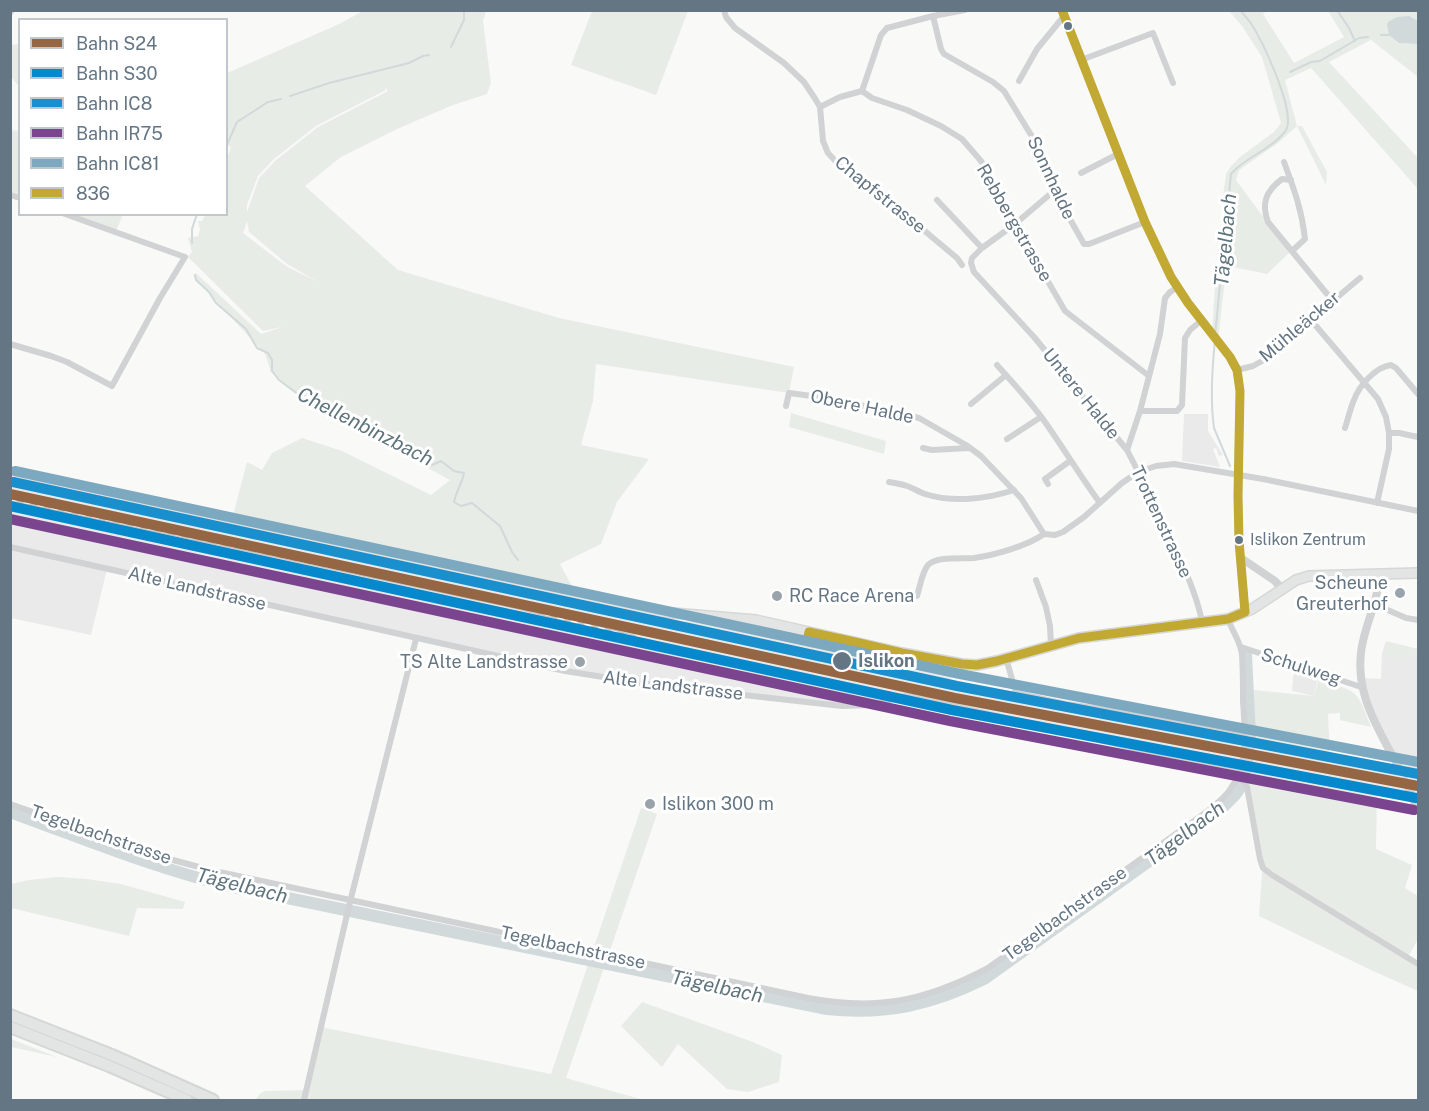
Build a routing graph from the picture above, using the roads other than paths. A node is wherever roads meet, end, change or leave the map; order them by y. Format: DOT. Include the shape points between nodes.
graph roads {
  1 [pos="724,10"];
  2 [pos="965,10"];
  3 [pos="1063,13"];
  4 [pos="933,16"];
  5 [pos="1081,60"];
  6 [pos="1019,81"];
  7 [pos="1173,83"];
  8 [pos="862,91"];
  9 [pos="820,107"];
  10 [pos="1118,154"];
  11 [pos="1284,162"];
  12 [pos="1081,173"];
  13 [pos="1291,180"];
  14 [pos="1055,190"];
  15 [pos="936,200"];
  16 [pos="71,216"];
  17 [pos="1144,222"];
  18 [pos="1015,224"];
  19 [pos="982,248"];
  20 [pos="1293,251"];
  21 [pos="962,265"];
  22 [pos="1360,278"];
  23 [pos="1178,287"];
  24 [pos="1332,300"];
  25 [pos="1202,320"];
  26 [pos="1311,320"];
  27 [pos="10,344"];
  28 [pos="998,365"];
  29 [pos="1237,370"];
  30 [pos="1006,375"];
  31 [pos="1149,376"];
  32 [pos="1365,383"];
  33 [pos="1419,393"];
  34 [pos="971,404"];
  35 [pos="786,406"];
  36 [pos="1140,411"];
  37 [pos="1041,417"];
  38 [pos="1345,428"];
  39 [pos="1389,434"];
  40 [pos="1419,437"];
  41 [pos="1007,439"];
  42 [pos="923,447"];
  43 [pos="970,448"];
  44 [pos="1127,450"];
  45 [pos="1070,461"];
  46 [pos="1138,472"];
  47 [pos="1239,475"];
  48 [pos="10,479"];
  49 [pos="889,482"];
  50 [pos="1048,484"];
  51 [pos="1014,490"];
  52 [pos="1100,503"];
  53 [pos="1377,503"];
  54 [pos="1419,511"];
  55 [pos="1044,534"];
  56 [pos="10,547"];
  57 [pos="1241,558"];
  58 [pos="1419,573"];
  59 [pos="1380,574"];
  60 [pos="1036,580"];
  61 [pos="1282,589"];
  62 [pos="917,596"];
  63 [pos="1374,604"];
  64 [pos="1245,612"];
  65 [pos="1228,619"];
  66 [pos="1419,620"];
  67 [pos="1202,622"];
  68 [pos="416,639"];
  69 [pos="1051,645"];
  70 [pos="1241,647"];
  71 [pos="1006,658"];
  72 [pos="1362,687"];
  73 [pos="1245,732"];
  74 [pos="1398,766"];
  75 [pos="1242,777"];
  76 [pos="1409,790"];
  77 [pos="10,804"];
  78 [pos="1419,810"];
  79 [pos="350,903"];
  80 [pos="1419,964"];
  81 [pos="10,1015"];
  82 [pos="10,1026"];
  83 [pos="187,1101"];
  84 [pos="213,1101"];
  85 [pos="304,1101"];
  1 -- 9 [label="street, Chapfstrasse" via="735,28 804,82"];
  2 -- 4 [label="street"];
  3 -- 5 [label="street"];
  3 -- 6 [label="street"];
  4 -- 8 [label="street" via="887,28 880,35"];
  4 -- 14 [label="street, Sonnhalde" via="944,54 1004,91 1044,156"];
  5 -- 7 [label="street" via="1153,33"];
  5 -- 10 [label="street"];
  8 -- 9 [label="street"];
  8 -- 18 [label="street, Rebbergstrasse" via="962,139 981,161"];
  9 -- 21 [label="street, Chapfstrasse" via="828,153"];
  10 -- 12 [label="street"];
  10 -- 17 [label="street"];
  11 -- 13 [label="street"];
  13 -- 20 [label="street" via="1298,196 1305,239"];
  13 -- 20 [label="street" via="1282,179 1273,186 1264,212"];
  14 -- 17 [label="street, Sonnhalde" via="1084,244"];
  14 -- 18 [label="street"];
  15 -- 19 [label="street"];
  16 -- 27 [label="street" via="185,257 112,386 67,362"];
  17 -- 23 [label="street"];
  18 -- 19 [label="street"];
  18 -- 31 [label="street, Rebbergstrasse" via="1065,311"];
  19 -- 44 [label="street, Untere Halde" via="972,258 974,272 1034,337"];
  20 -- 24 [label="street"];
  22 -- 24 [label="street, Mühleäcker"];
  23 -- 25 [label="street"];
  23 -- 31 [label="street, Trottenstrasse" via="1165,298 1163,323"];
  24 -- 26 [label="street, Mühleäcker"];
  25 -- 29 [label="street"];
  25 -- 36 [label="street" via="1185,338 1182,405 1177,411"];
  26 -- 29 [label="street, Mühleäcker" via="1263,360"];
  26 -- 32 [label="street"];
  28 -- 30 [label="street"];
  29 -- 47 [label="street"];
  30 -- 34 [label="street"];
  30 -- 37 [label="street"];
  31 -- 36 [label="street, Trottenstrasse"];
  32 -- 33 [label="street" via="1384,366 1391,365"];
  32 -- 38 [label="street" via="1354,399"];
  32 -- 39 [label="street" via="1378,399"];
  35 -- 43 [label="street, Obere Halde" via="789,393 881,409 919,418"];
  36 -- 44 [label="street, Trottenstrasse"];
  37 -- 41 [label="street"];
  37 -- 45 [label="street"];
  39 -- 40 [label="street"];
  39 -- 53 [label="street"];
  42 -- 43 [label="street"];
  43 -- 51 [label="street, Obere Halde"];
  44 -- 46 [label="street, Trottenstrasse"];
  45 -- 50 [label="street" via="1045,479"];
  45 -- 52 [label="street"];
  46 -- 47 [label="street" via="1174,464"];
  46 -- 52 [label="street"];
  46 -- 67 [label="street, Trottenstrasse" via="1185,569"];
  47 -- 53 [label="street"];
  47 -- 57 [label="street"];
  48 -- 71 [label="main road" via="576,600 756,620 962,664"];
  49 -- 51 [label="street" via="947,498 979,498"];
  51 -- 55 [label="street, Obere Halde"];
  52 -- 55 [label="street" via="1063,532"];
  53 -- 54 [label="street"];
  55 -- 62 [label="street" via="999,552 931,563"];
  56 -- 68 [label="street, Alte Landstrasse"];
  57 -- 61 [label="street"];
  57 -- 64 [label="street"];
  58 -- 59 [label="main road"];
  59 -- 61 [label="main road" via="1313,576"];
  59 -- 63 [label="street"];
  60 -- 69 [label="street" via="1046,607"];
  61 -- 64 [label="main road"];
  63 -- 66 [label="street"];
  63 -- 72 [label="street" via="1362,642"];
  64 -- 65 [label="main road"];
  65 -- 67 [label="main road"];
  65 -- 70 [label="street, Tegelbachstrasse"];
  67 -- 69 [label="main road"];
  68 -- 75 [label="street, Alte Landstrasse" via="565,671 807,703 871,706 899,697 920,698"];
  68 -- 79 [label="street"];
  69 -- 71 [label="main road"];
  70 -- 72 [label="street, Schulweg"];
  70 -- 73 [label="street, Tegelbachstrasse"];
  71 -- 73 [label="street" via="1016,693 1225,732"];
  72 -- 74 [label="street" via="1368,709"];
  73 -- 75 [label="street, Tegelbachstrasse"];
  75 -- 79 [label="street, Tegelbachstrasse" via="1215,804 1002,959 930,994 893,1002 850,1004 808,998"];
  75 -- 80 [label="street" via="1263,868"];
  76 -- 78 [label="street"];
  77 -- 79 [label="street, Tegelbachstrasse" via="173,860"];
  79 -- 85 [label="street"];
  81 -- 84 [label="highway"];
  82 -- 83 [label="highway"];
}
